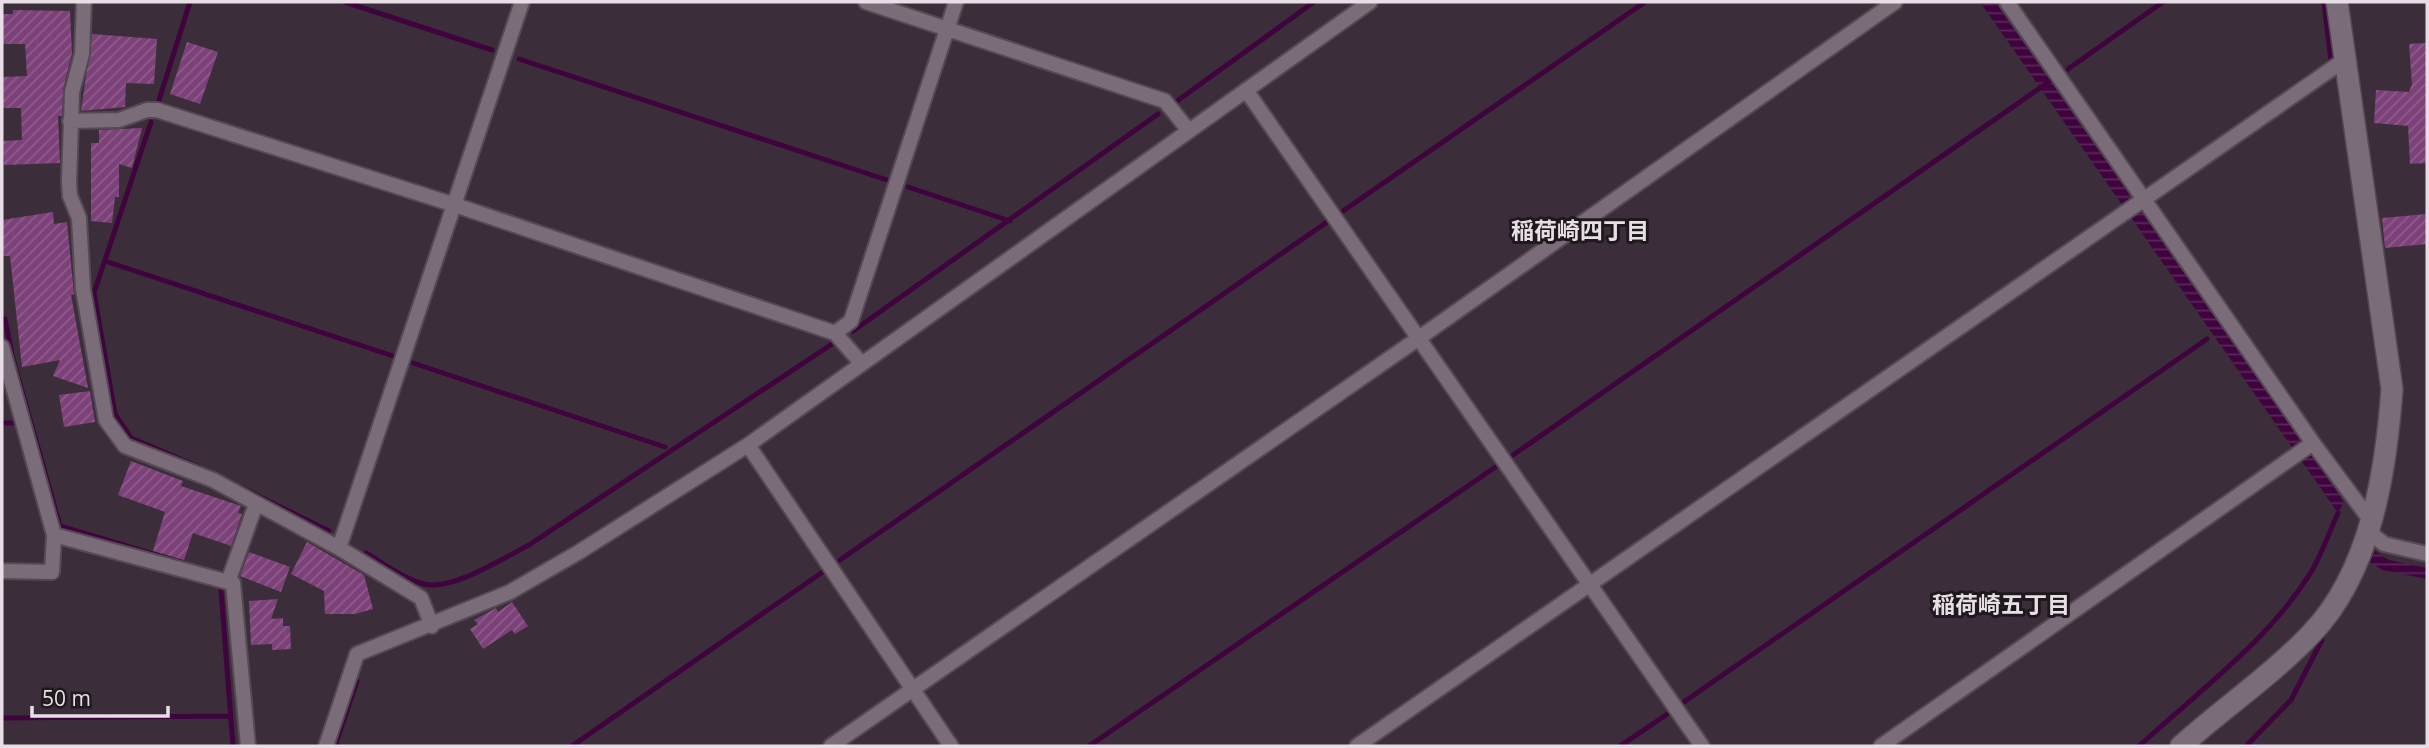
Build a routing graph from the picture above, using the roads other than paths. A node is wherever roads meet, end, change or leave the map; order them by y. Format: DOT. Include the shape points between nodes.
graph roads {
  1 [pos="84,2"];
  2 [pos="522,2"];
  3 [pos="866,2"];
  4 [pos="957,2"];
  5 [pos="1370,2"];
  6 [pos="1895,2"];
  7 [pos="2007,2"];
  8 [pos="2337,2"];
  9 [pos="948,28"];
  10 [pos="2343,61"];
  11 [pos="1246,90"];
  12 [pos="70,121"];
  13 [pos="1189,131"];
  14 [pos="2144,199"];
  15 [pos="452,204"];
  16 [pos="835,333"];
  17 [pos="1419,338"];
  18 [pos="2,347"];
  19 [pos="862,364"];
  20 [pos="2313,443"];
  21 [pos="748,444"];
  22 [pos="256,503"];
  23 [pos="2370,526"];
  24 [pos="54,535"];
  25 [pos="339,548"];
  26 [pos="2427,554"];
  27 [pos="2,571"];
  28 [pos="229,582"];
  29 [pos="1590,584"];
  30 [pos="432,626"];
  31 [pos="912,691"];
  32 [pos="248,746"];
  33 [pos="326,746"];
  34 [pos="831,746"];
  35 [pos="951,746"];
  36 [pos="1357,746"];
  37 [pos="1702,746"];
  38 [pos="1881,746"];
  39 [pos="2181,746"];
  1 -- 12 [label="street" via="82,54"];
  2 -- 15 [label="street"];
  3 -- 9 [label="street"];
  4 -- 9 [label="street"];
  5 -- 11 [label="street"];
  6 -- 17 [label="street"];
  7 -- 14 [label="street"];
  8 -- 10 [label="street"];
  9 -- 13 [label="street" via="1165,101"];
  9 -- 16 [label="street" via="851,321"];
  10 -- 14 [label="street"];
  10 -- 23 [label="street" via="2392,389 2387,451"];
  11 -- 13 [label="street"];
  11 -- 17 [label="street"];
  12 -- 15 [label="street" via="119,120 157,110"];
  12 -- 22 [label="street" via="70,196 79,218 83,289 106,420 125,446 213,480"];
  13 -- 19 [label="street"];
  14 -- 20 [label="street"];
  14 -- 29 [label="street"];
  15 -- 16 [label="street"];
  15 -- 25 [label="street"];
  16 -- 19 [label="street"];
  17 -- 29 [label="street"];
  17 -- 31 [label="street"];
  18 -- 24 [label="street"];
  19 -- 21 [label="street"];
  20 -- 23 [label="street"];
  20 -- 38 [label="street"];
  21 -- 30 [label="street" via="510,592"];
  21 -- 31 [label="street"];
  22 -- 25 [label="street"];
  22 -- 28 [label="street"];
  23 -- 26 [label="street" via="2384,544"];
  23 -- 39 [label="street" via="2344,585 2313,632 2278,667"];
  24 -- 27 [label="street" via="52,572"];
  24 -- 28 [label="street"];
  25 -- 30 [label="street" via="421,598"];
  28 -- 32 [label="street" via="233,583"];
  29 -- 36 [label="street"];
  29 -- 37 [label="street"];
  30 -- 33 [label="street" via="357,654"];
  31 -- 34 [label="street"];
  31 -- 35 [label="street"];
}
